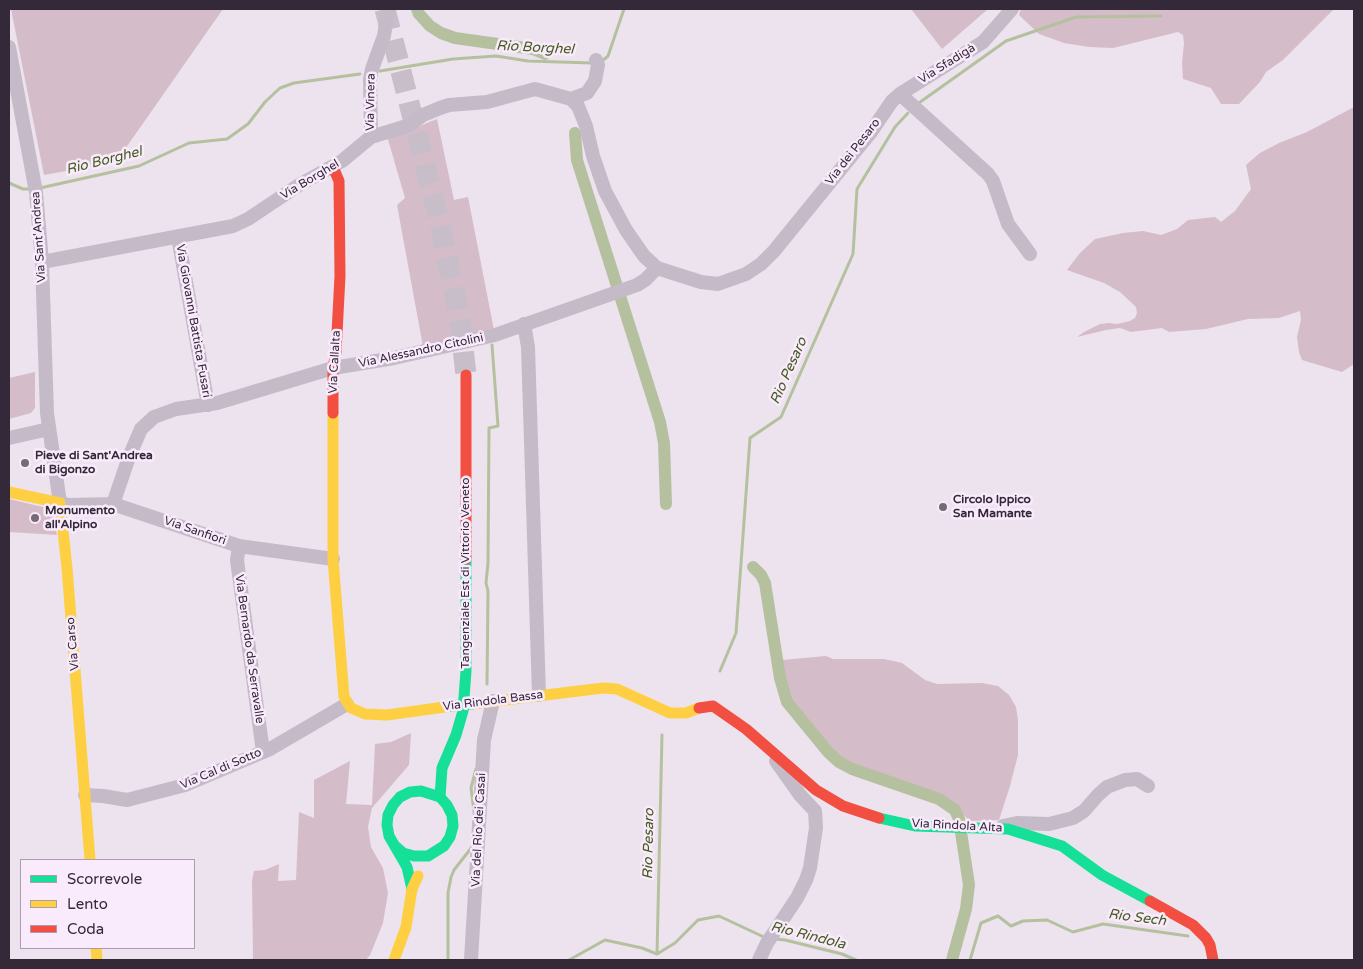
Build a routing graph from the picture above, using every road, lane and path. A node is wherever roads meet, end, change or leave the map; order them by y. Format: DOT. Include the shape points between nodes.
graph roads {
  1 [pos="388,9"];
  2 [pos="1012,9"];
  3 [pos="9,47"];
  4 [pos="597,62"];
  5 [pos="900,94"];
  6 [pos="571,99"];
  7 [pos="371,138"];
  8 [pos="333,166"];
  9 [pos="178,237"];
  10 [pos="1030,254"];
  11 [pos="42,262"];
  12 [pos="657,268"];
  13 [pos="524,324"];
  14 [pos="333,368"];
  15 [pos="466,375"];
  16 [pos="208,405"];
  17 [pos="49,429"];
  18 [pos="9,438"];
  19 [pos="9,492"];
  20 [pos="60,503"];
  21 [pos="114,504"];
  22 [pos="239,546"];
  23 [pos="332,559"];
  24 [pos="539,695"];
  25 [pos="493,701"];
  26 [pos="347,704"];
  27 [pos="768,747"];
  28 [pos="263,752"];
  29 [pos="442,768"];
  30 [pos="1148,786"];
  31 [pos="421,791"];
  32 [pos="85,795"];
  33 [pos="440,797"];
  34 [pos="1000,827"];
  35 [pos="395,846"];
  36 [pos="428,856"];
  37 [pos="90,859"];
  38 [pos="412,888"];
  39 [pos="394,960"];
  40 [pos="471,960"];
  41 [pos="759,960"];
  42 [pos="1214,960"];
  1 -- 7 [label="street, Via Vinera" via="384,36 370,79"];
  2 -- 5 [label="street, Via Sfadigà" via="983,42"];
  3 -- 11 [label="street, Via Sant'Andrea" via="35,189"];
  4 -- 6 [label="street" via="595,81 587,93"];
  5 -- 10 [label="street" via="988,174 1008,224"];
  5 -- 12 [label="street, Via dei Pesaro" via="762,264 718,284"];
  6 -- 7 [label="street, Via Borghel" via="535,90 487,102 448,105 423,115 410,125"];
  6 -- 12 [label="street" via="578,106 598,173 614,209 636,245"];
  7 -- 8 [label="street, Via Borghel"];
  8 -- 9 [label="street, Via Borghel" via="240,223"];
  8 -- 14 [label="street, Via Callalta" via="339,181 340,276"];
  9 -- 11 [label="street, Via Borghel"];
  9 -- 16 [label="street, Via Giovanni Battista Fusari"];
  11 -- 17 [label="street, Via Sant'Andrea"];
  12 -- 13 [label="street, Via Alessandro Citolini" via="645,280 629,288"];
  13 -- 14 [label="street, Via Alessandro Citolini" via="435,350"];
  13 -- 24 [label="street" via="528,347"];
  14 -- 16 [label="street, Via Alessandro Citolini"];
  14 -- 23 [label="street, Via Callalta"];
  15 -- 29 [label="street, Tangenziale Est di Vittorio Veneto" via="466,671 463,711"];
  16 -- 21 [label="street, Via Alessandro Citolini" via="176,409 143,425"];
  17 -- 18 [label="street"];
  17 -- 20 [label="street, Via Carso"];
  19 -- 20 [label="street"];
  20 -- 21 [label="street, Via Sanfiori"];
  20 -- 32 [label="street, Via Carso"];
  21 -- 22 [label="street, Via Sanfiori"];
  22 -- 23 [label="street, Via Sanfiori"];
  22 -- 28 [label="street, Via Bernardo da Serravalle" via="237,560"];
  23 -- 26 [label="street"];
  24 -- 25 [label="street, Via Rindola Bassa"];
  24 -- 27 [label="street, Via Rindola Bassa" via="603,688 617,689 670,713 686,713 703,706 713,706"];
  25 -- 26 [label="street, Via Rindola Bassa, bridge" via="375,715 358,712"];
  25 -- 40 [label="street, Via del Rio dei Casai" via="484,740"];
  26 -- 28 [label="street, Via Cal di Sotto"];
  27 -- 34 [label="street, Via Rindola Alta" via="816,790 843,806 897,822 945,828"];
  27 -- 41 [label="street" via="780,769 814,811 816,828 806,880"];
  28 -- 32 [label="street, Via Cal di Sotto" via="185,785 128,800"];
  29 -- 31 [label="street, Tangenziale Est di Vittorio Veneto"];
  29 -- 33 [label="street, Tangenziale Est di Vittorio Veneto"];
  30 -- 34 [label="street" via="1137,779 1126,780 1107,787 1073,818"];
  31 -- 33 [label="street"];
  31 -- 35 [label="street, Tangenziale Est di Vittorio Veneto" via="400,797 388,814 388,831"];
  32 -- 37 [label="street, Via Carso"];
  33 -- 36 [label="street, Tangenziale Est di Vittorio Veneto" via="452,815 453,826 444,846"];
  34 -- 42 [label="street, Via Rindola Alta" via="1062,846 1102,875 1193,924 1206,938"];
  35 -- 36 [label="street" via="414,856"];
  35 -- 38 [label="street, Tangenziale Est di Vittorio Veneto" via="407,867"];
  36 -- 38 [label="street, Tangenziale Est di Vittorio Veneto"];
  38 -- 39 [label="street, Tangenziale Est di Vittorio Veneto" via="406,927"];
}
